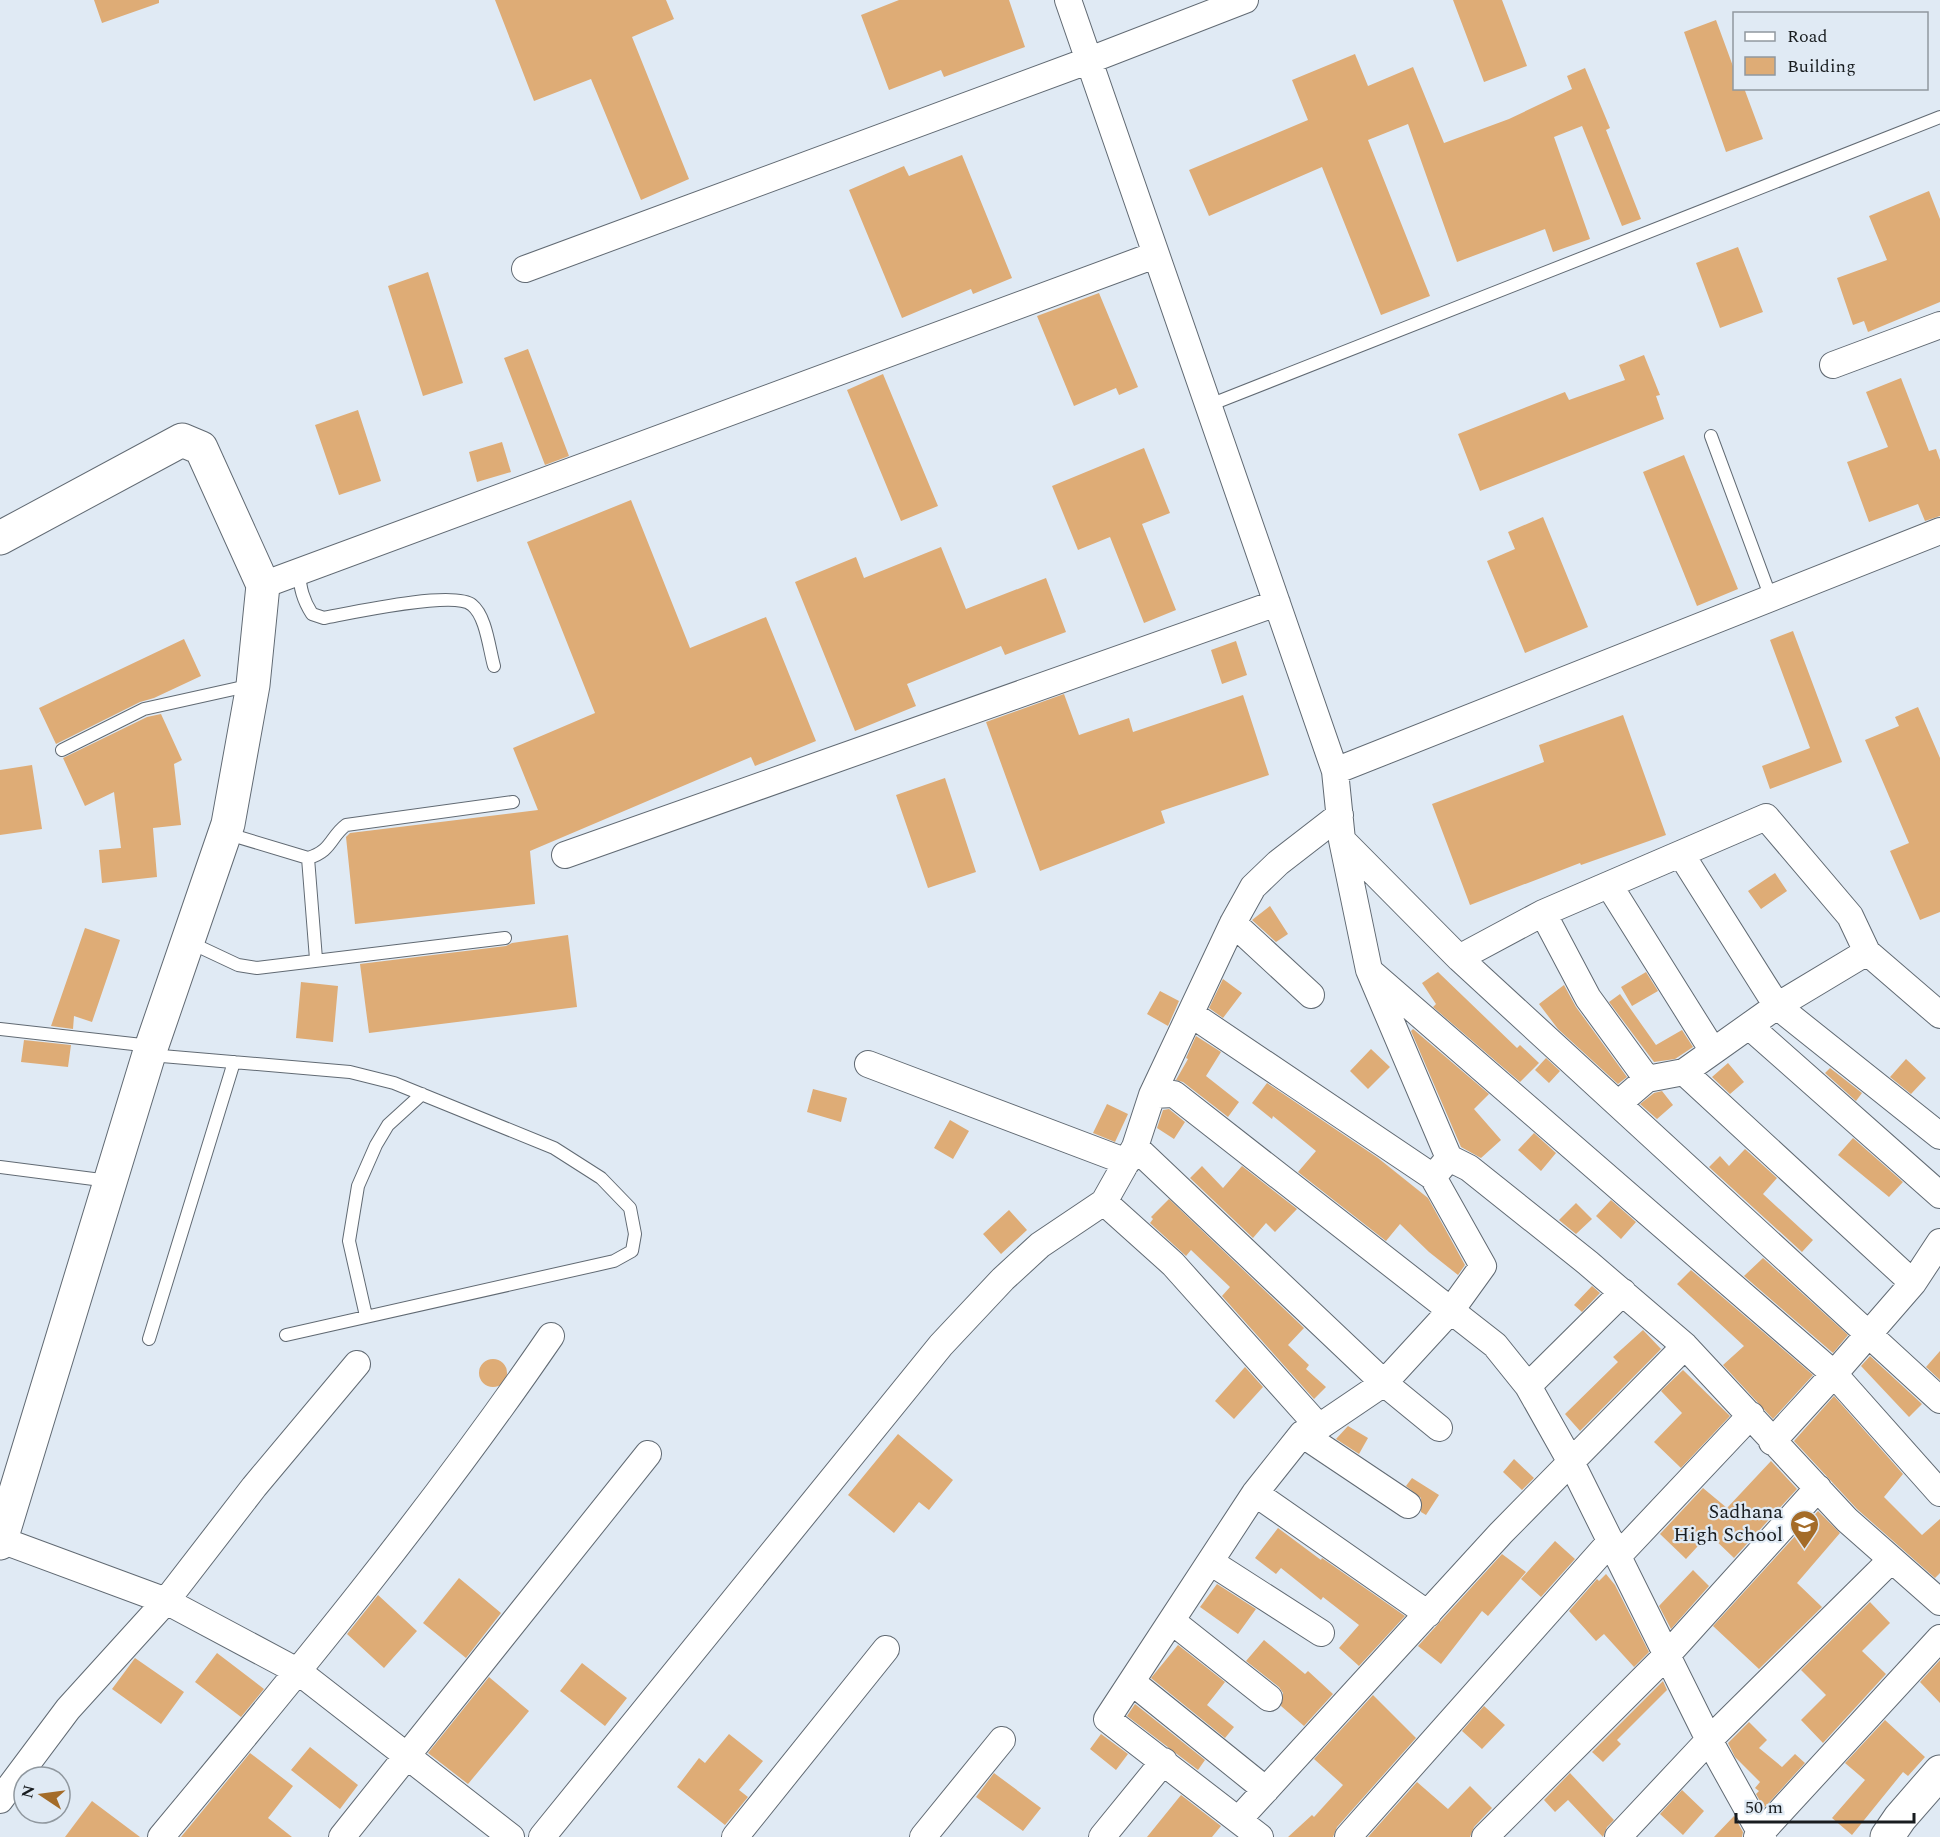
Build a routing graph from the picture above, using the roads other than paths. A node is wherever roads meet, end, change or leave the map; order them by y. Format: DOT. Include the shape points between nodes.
graph roads {
  1 [pos="1068,0"];
  2 [pos="1245,0"];
  3 [pos="1090,60"];
  4 [pos="1940,117"];
  5 [pos="1155,255"];
  6 [pos="525,269"];
  7 [pos="1940,325"];
  8 [pos="1833,365"];
  9 [pos="1208,406"];
  10 [pos="1711,436"];
  11 [pos="1940,531"];
  12 [pos="0,538"];
  13 [pos="299,572"];
  14 [pos="263,585"];
  15 [pos="1771,598"];
  16 [pos="1277,603"];
  17 [pos="494,666"];
  18 [pos="253,685"];
  19 [pos="62,750"];
  20 [pos="1335,771"];
  21 [pos="513,802"];
  22 [pos="1341,828"];
  23 [pos="225,833"];
  24 [pos="1681,854"];
  25 [pos="566,855"];
  26 [pos="308,858"];
  27 [pos="1609,885"];
  28 [pos="1543,913"];
  29 [pos="1233,923"];
  30 [pos="504,938"];
  31 [pos="187,942"];
  32 [pos="1867,952"];
  33 [pos="1459,958"];
  34 [pos="316,959"];
  35 [pos="1368,970"];
  36 [pos="1311,994"];
  37 [pos="1936,1003"];
  38 [pos="1778,1006"];
  39 [pos="1191,1014"];
  40 [pos="1749,1026"];
  41 [pos="0,1029"];
  42 [pos="150,1050"];
  43 [pos="1713,1051"];
  44 [pos="234,1062"];
  45 [pos="868,1064"];
  46 [pos="1684,1072"];
  47 [pos="1647,1079"];
  48 [pos="422,1094"];
  49 [pos="1152,1095"];
  50 [pos="1618,1104"];
  51 [pos="1940,1136"];
  52 [pos="1131,1154"];
  53 [pos="1449,1158"];
  54 [pos="0,1167"];
  55 [pos="1433,1177"];
  56 [pos="110,1181"];
  57 [pos="1940,1195"];
  58 [pos="1104,1202"];
  59 [pos="1940,1242"];
  60 [pos="1913,1283"];
  61 [pos="1623,1292"];
  62 [pos="1452,1309"];
  63 [pos="366,1317"];
  64 [pos="1869,1334"];
  65 [pos="286,1335"];
  66 [pos="551,1336"];
  67 [pos="149,1339"];
  68 [pos="1685,1346"];
  69 [pos="357,1364"];
  70 [pos="1834,1374"];
  71 [pos="1384,1383"];
  72 [pos="1528,1386"];
  73 [pos="1940,1400"];
  74 [pos="1751,1415"];
  75 [pos="1439,1428"];
  76 [pos="1310,1431"];
  77 [pos="1772,1442"];
  78 [pos="648,1454"];
  79 [pos="1572,1464"];
  80 [pos="1818,1488"];
  81 [pos="1255,1493"];
  82 [pos="1940,1493"];
  83 [pos="6,1500"];
  84 [pos="1408,1505"];
  85 [pos="0,1541"];
  86 [pos="1615,1548"];
  87 [pos="1891,1560"];
  88 [pos="1212,1563"];
  89 [pos="166,1601"];
  90 [pos="1940,1602"];
  91 [pos="1428,1614"];
  92 [pos="1173,1622"];
  93 [pos="1321,1634"];
  94 [pos="1940,1638"];
  95 [pos="886,1649"];
  96 [pos="1668,1654"];
  97 [pos="299,1672"];
  98 [pos="1132,1683"];
  99 [pos="1269,1698"];
  100 [pos="1002,1740"];
  101 [pos="1709,1740"];
  102 [pos="409,1756"];
  103 [pos="1164,1761"];
  104 [pos="1940,1772"];
  105 [pos="1266,1790"];
  106 [pos="0,1800"];
  107 [pos="1940,1802"];
  108 [pos="1239,1819"];
  109 [pos="1761,1836"];
  110 [pos="161,1837"];
  111 [pos="342,1837"];
  112 [pos="511,1837"];
  113 [pos="542,1837"];
  114 [pos="735,1837"];
  115 [pos="923,1837"];
  116 [pos="1102,1837"];
  117 [pos="1260,1837"];
  118 [pos="1348,1837"];
  119 [pos="1485,1837"];
  120 [pos="1618,1837"];
  121 [pos="1887,1837"];
  122 [pos="1912,1837"];
  1 -- 3 [label="street"];
  2 -- 3 [label="street"];
  3 -- 5 [label="street"];
  3 -- 6 [label="street"];
  4 -- 9 [label="lane"];
  5 -- 9 [label="street"];
  5 -- 13 [label="street"];
  7 -- 8 [label="street"];
  9 -- 16 [label="street"];
  10 -- 15 [label="lane"];
  11 -- 15 [label="street"];
  12 -- 14 [label="street" via="183,440 201,448"];
  13 -- 14 [label="street"];
  13 -- 17 [label="lane" via="305,604 312,614 324,618 447,598 471,604 479,614"];
  14 -- 18 [label="street"];
  15 -- 20 [label="street"];
  16 -- 20 [label="street"];
  16 -- 25 [label="street"];
  18 -- 19 [label="lane" via="144,709"];
  18 -- 23 [label="street"];
  20 -- 22 [label="street"];
  21 -- 26 [label="lane" via="346,825 322,854"];
  22 -- 29 [label="street" via="1278,863 1253,887"];
  22 -- 33 [label="street"];
  22 -- 35 [label="street"];
  23 -- 26 [label="lane"];
  23 -- 31 [label="street"];
  24 -- 27 [label="street"];
  24 -- 32 [label="street" via="1766,817 1850,916"];
  24 -- 38 [label="street"];
  26 -- 34 [label="lane"];
  27 -- 28 [label="street"];
  27 -- 43 [label="street"];
  28 -- 33 [label="street"];
  28 -- 47 [label="street" via="1588,998"];
  29 -- 36 [label="street"];
  29 -- 39 [label="street"];
  30 -- 34 [label="lane"];
  31 -- 34 [label="lane" via="246,967"];
  31 -- 42 [label="street"];
  32 -- 37 [label="street"];
  32 -- 38 [label="street"];
  33 -- 50 [label="street"];
  35 -- 53 [label="street"];
  35 -- 70 [label="street"];
  38 -- 40 [label="street"];
  38 -- 51 [label="street"];
  39 -- 49 [label="street"];
  39 -- 55 [label="street"];
  40 -- 43 [label="street"];
  40 -- 57 [label="street"];
  41 -- 42 [label="lane"];
  42 -- 44 [label="lane"];
  42 -- 56 [label="street"];
  43 -- 46 [label="street"];
  44 -- 48 [label="lane" via="375,1077"];
  44 -- 67 [label="lane"];
  45 -- 52 [label="street"];
  46 -- 47 [label="street"];
  46 -- 60 [label="street"];
  47 -- 50 [label="street"];
  48 -- 63 [label="lane" via="388,1125 358,1186 349,1241"];
  48 -- 63 [label="lane" via="554,1148 601,1178 630,1208 635,1234 632,1251 614,1261"];
  49 -- 52 [label="street"];
  49 -- 62 [label="street" via="1174,1094"];
  50 -- 64 [label="street"];
  52 -- 58 [label="street"];
  52 -- 71 [label="street"];
  53 -- 55 [label="street"];
  53 -- 61 [label="street" via="1469,1168"];
  54 -- 56 [label="lane"];
  55 -- 62 [label="street" via="1483,1266"];
  56 -- 83 [label="street"];
  58 -- 76 [label="street" via="1173,1264"];
  58 -- 113 [label="street" via="1033,1252 941,1345"];
  59 -- 60 [label="street"];
  60 -- 64 [label="street"];
  61 -- 68 [label="street"];
  61 -- 72 [label="street"];
  62 -- 71 [label="street"];
  62 -- 72 [label="street" via="1495,1345"];
  63 -- 65 [label="lane"];
  64 -- 70 [label="street"];
  64 -- 73 [label="street"];
  66 -- 97 [label="street" via="480,1437"];
  68 -- 74 [label="street"];
  68 -- 79 [label="street"];
  69 -- 89 [label="street" via="254,1487"];
  70 -- 77 [label="street"];
  70 -- 82 [label="street"];
  71 -- 75 [label="street"];
  71 -- 76 [label="street"];
  72 -- 79 [label="street"];
  74 -- 77 [label="street"];
  74 -- 86 [label="street"];
  76 -- 81 [label="street"];
  76 -- 84 [label="street"];
  77 -- 80 [label="street"];
  78 -- 102 [label="street"];
  79 -- 86 [label="street"];
  79 -- 91 [label="street" via="1501,1533"];
  80 -- 87 [label="street"];
  80 -- 96 [label="street"];
  81 -- 88 [label="street"];
  81 -- 91 [label="street"];
  83 -- 85 [label="street"];
  85 -- 89 [label="street"];
  86 -- 96 [label="street"];
  86 -- 118 [label="street"];
  87 -- 90 [label="street"];
  87 -- 101 [label="street"];
  88 -- 92 [label="street"];
  88 -- 93 [label="street"];
  89 -- 97 [label="street"];
  89 -- 106 [label="street" via="68,1709"];
  91 -- 105 [label="street"];
  92 -- 98 [label="street"];
  92 -- 99 [label="street"];
  94 -- 109 [label="street"];
  95 -- 114 [label="street"];
  96 -- 101 [label="street"];
  96 -- 119 [label="street"];
  97 -- 102 [label="street"];
  97 -- 110 [label="street"];
  98 -- 103 [label="street" via="1107,1719"];
  98 -- 105 [label="street"];
  100 -- 115 [label="street"];
  101 -- 109 [label="street"];
  101 -- 120 [label="street"];
  102 -- 111 [label="street"];
  102 -- 112 [label="street"];
  103 -- 108 [label="street"];
  103 -- 116 [label="street"];
  104 -- 121 [label="street"];
  105 -- 108 [label="street"];
  107 -- 122 [label="street"];
  108 -- 117 [label="street"];
}
